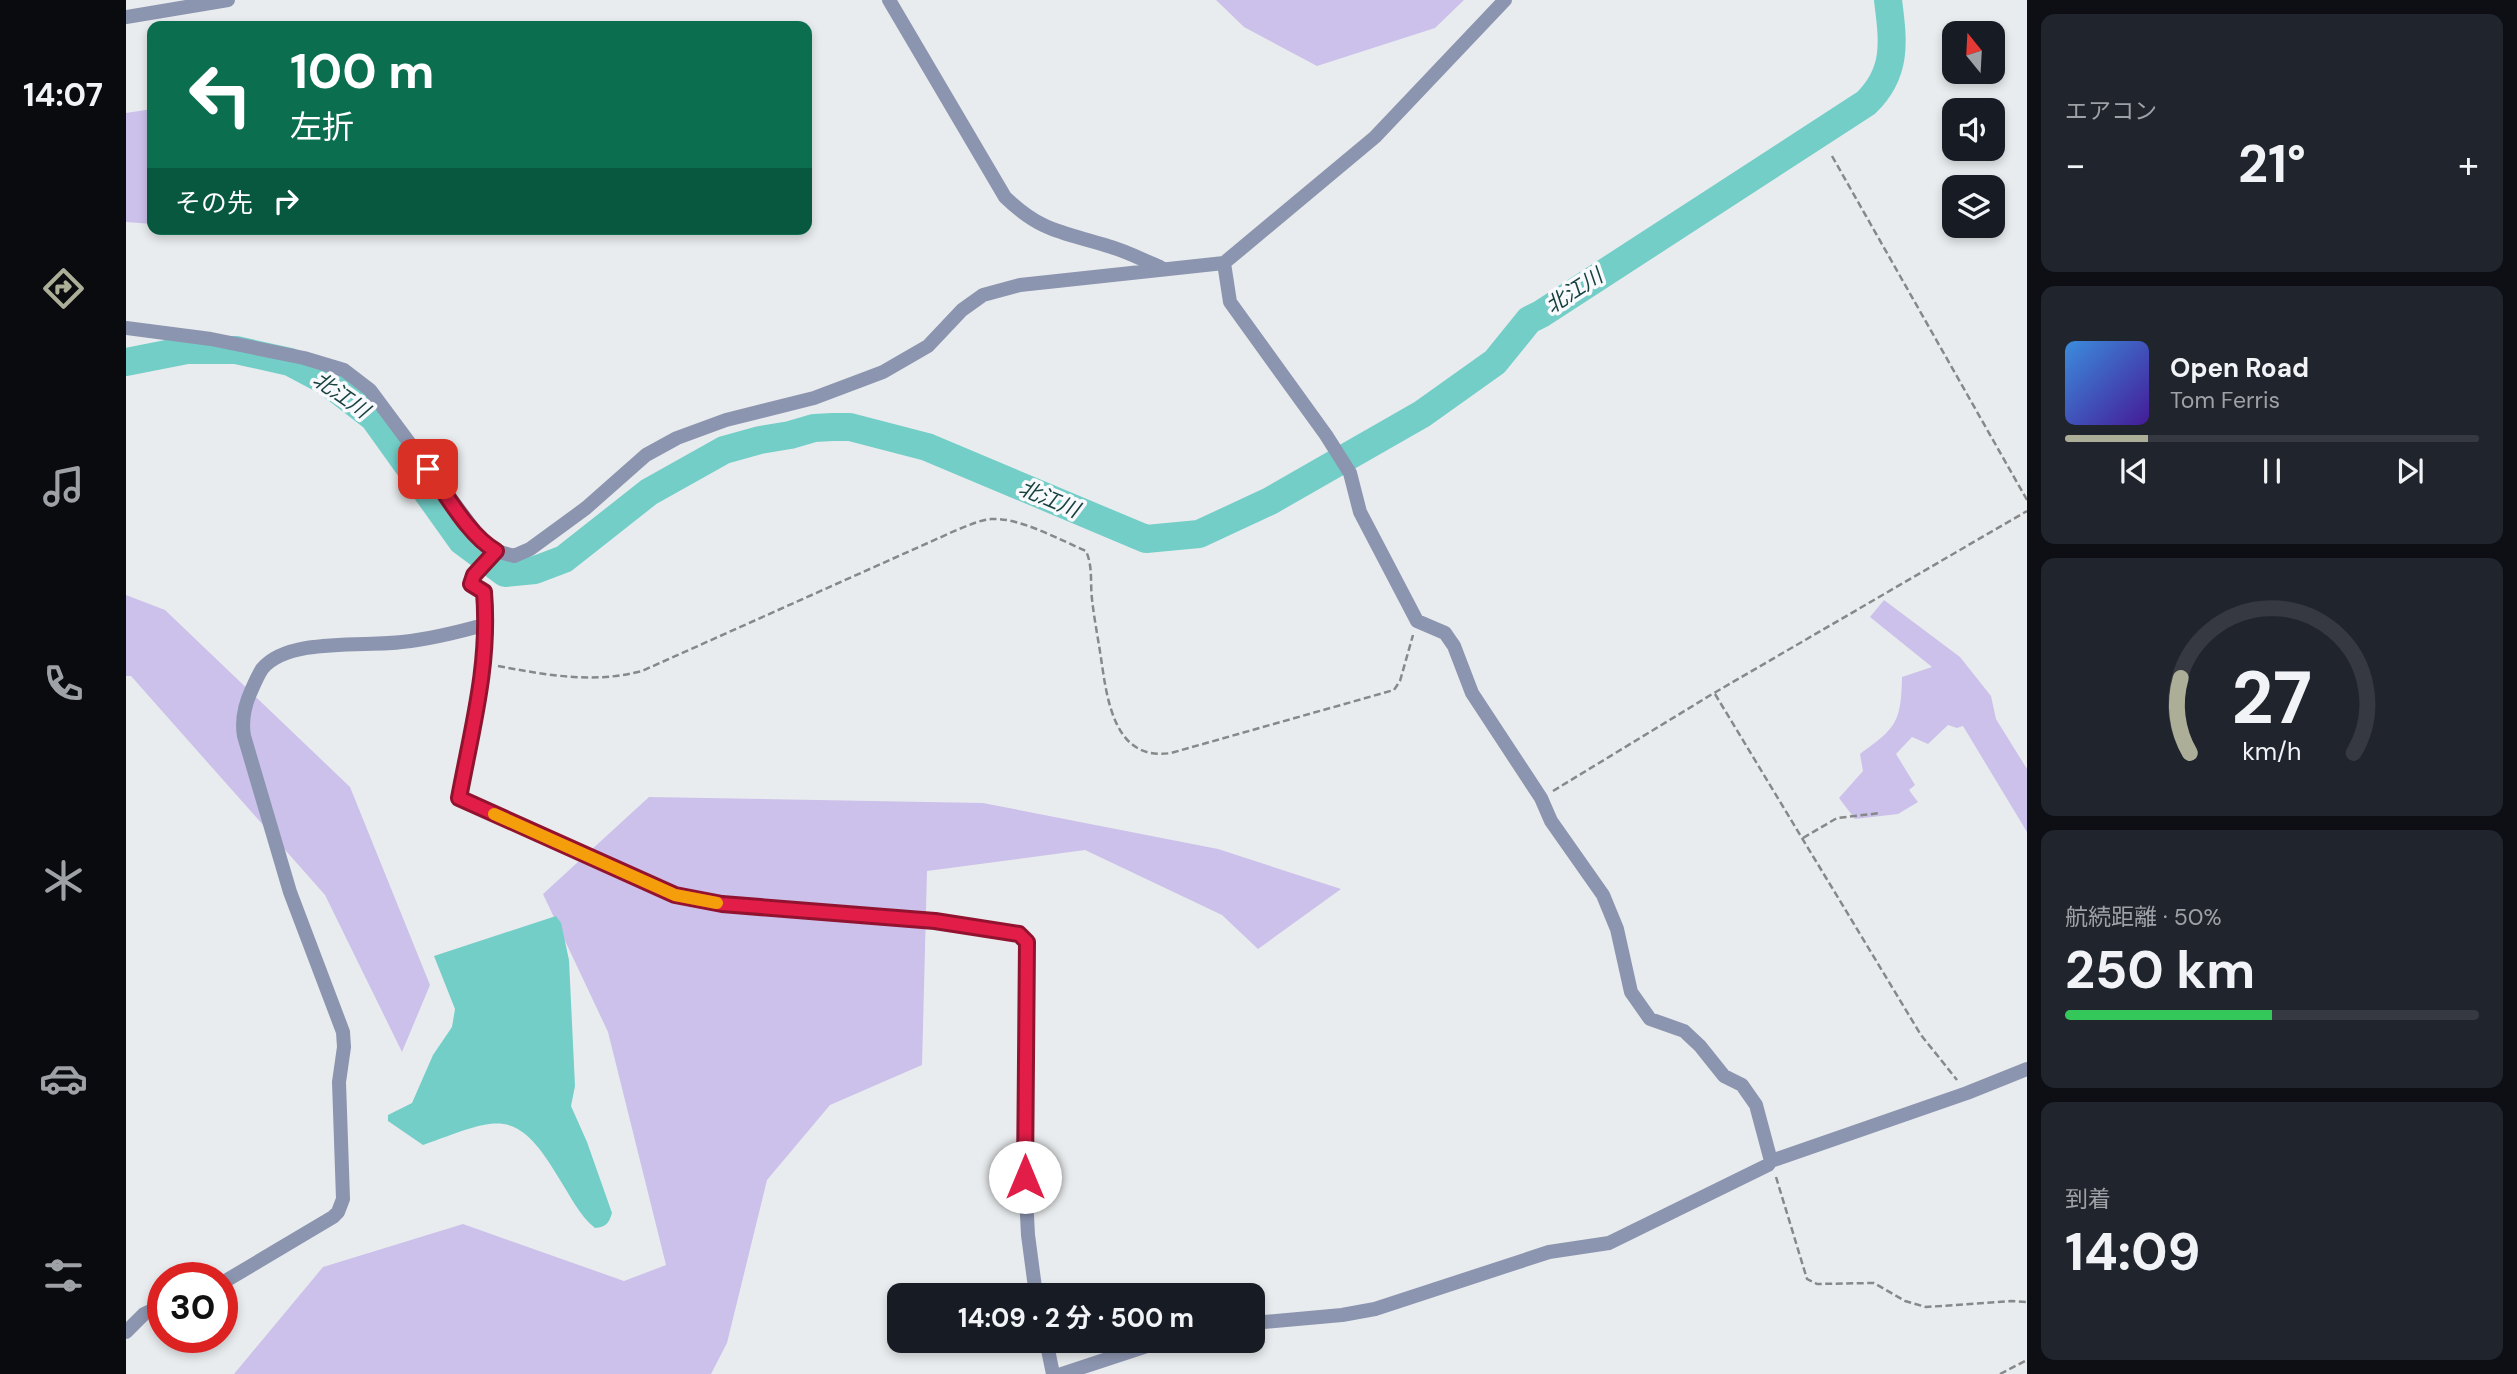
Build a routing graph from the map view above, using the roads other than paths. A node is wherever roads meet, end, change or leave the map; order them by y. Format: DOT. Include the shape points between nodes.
graph roads {
  1 [pos="228,0"];
  2 [pos="889,0"];
  3 [pos="1505,0"];
  4 [pos="126,17"];
  5 [pos="1224,263"];
  6 [pos="1164,268"];
  7 [pos="126,328"];
  8 [pos="496,551"];
  9 [pos="487,624"];
  10 [pos="2027,1069"];
  11 [pos="1771,1161"];
  12 [pos="238,1273"];
  13 [pos="1034,1283"];
  14 [pos="147,1313"];
  15 [pos="1265,1322"];
  16 [pos="126,1332"];
  17 [pos="1048,1353"];
  18 [pos="1126,1353"];
  19 [pos="1053,1374"];
  20 [pos="1062,1374"];
  1 -- 4 [label="street"];
  2 -- 6 [label="street" via="1005,197 1049,229 1119,249"];
  3 -- 5 [label="street" via="1375,137"];
  5 -- 6 [label="street"];
  5 -- 11 [label="street" via="1230,302 1350,473 1360,512 1417,621 1445,633 1454,646 1472,694 1603,895 1617,929 1631,992 1650,1019 1684,1031 1724,1076 1742,1085 1756,1105"];
  6 -- 8 [label="street" via="1020,285 983,295 928,346 883,372 814,398 726,420 677,438 646,455 530,549 514,556"];
  7 -- 8 [label="street" via="211,339 344,370 370,390 471,527"];
  8 -- 9 [label="street" via="471,584 484,592"];
  9 -- 12 [label="street" via="401,643 323,646 288,654 262,670 250,694 243,716 244,736 290,892 343,1032 339,1082 343,1199 333,1217"];
  9 -- 13 [label="street" via="485,663 459,798 675,895 722,904 935,921 1019,934 1027,942 1025,1177"];
  10 -- 11 [label="street"];
  11 -- 15 [label="street" via="1609,1243 1549,1252 1367,1311"];
  14 -- 16 [label="street"];
  17 -- 19 [label="street"];
  18 -- 20 [label="street"];
}
